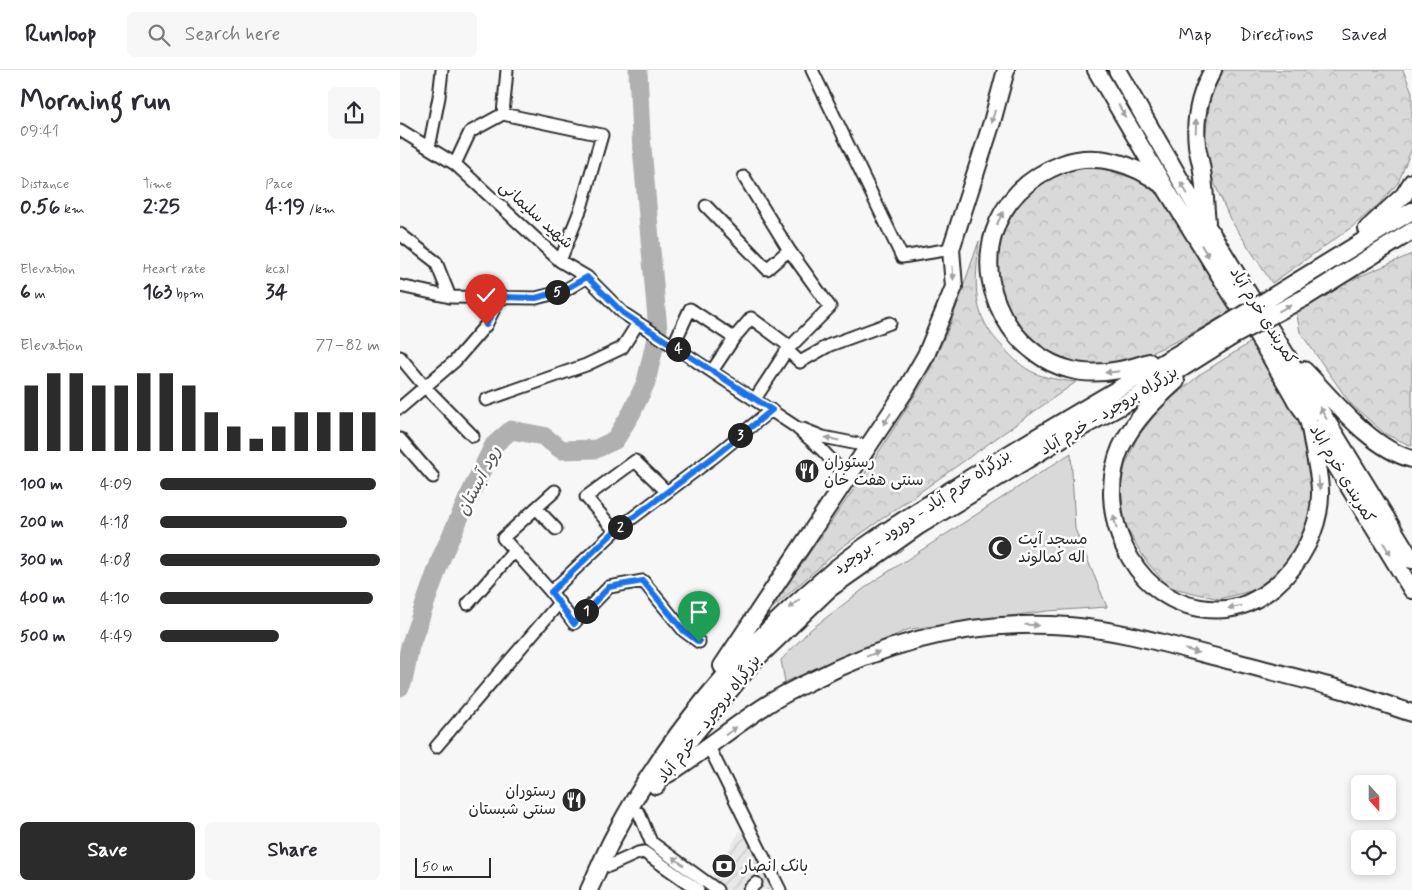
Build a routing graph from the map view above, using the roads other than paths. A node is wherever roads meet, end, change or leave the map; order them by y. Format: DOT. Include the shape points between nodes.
graph roads {
  1 [pos="442,70"];
  2 [pos="506,70"];
  3 [pos="812,70"];
  4 [pos="1006,70"];
  5 [pos="1096,70"];
  6 [pos="1117,70"];
  7 [pos="1212,70"];
  8 [pos="503,114"];
  9 [pos="400,130"];
  10 [pos="429,148"];
  11 [pos="455,164"];
  12 [pos="744,177"];
  13 [pos="1412,182"];
  14 [pos="1166,189"];
  15 [pos="706,206"];
  16 [pos="1412,211"];
  17 [pos="1207,226"];
  18 [pos="1412,231"];
  19 [pos="400,234"];
  20 [pos="1412,245"];
  21 [pos="952,249"];
  22 [pos="789,250"];
  23 [pos="560,261"];
  24 [pos="1312,273"];
  25 [pos="587,277"];
  26 [pos="400,286"];
  27 [pos="1325,286"];
  28 [pos="450,296"];
  29 [pos="500,297"];
  30 [pos="639,323"];
  31 [pos="890,323"];
  32 [pos="1226,332"];
  33 [pos="734,338"];
  34 [pos="673,346"];
  35 [pos="788,348"];
  36 [pos="1277,354"];
  37 [pos="400,357"];
  38 [pos="712,371"];
  39 [pos="425,387"];
  40 [pos="756,399"];
  41 [pos="486,400"];
  42 [pos="400,408"];
  43 [pos="772,410"];
  44 [pos="796,427"];
  45 [pos="473,436"];
  46 [pos="400,439"];
  47 [pos="868,446"];
  48 [pos="1412,459"];
  49 [pos="433,477"];
  50 [pos="848,478"];
  51 [pos="555,491"];
  52 [pos="666,492"];
  53 [pos="536,508"];
  54 [pos="556,530"];
  55 [pos="615,531"];
  56 [pos="514,551"];
  57 [pos="1412,560"];
  58 [pos="1412,590"];
  59 [pos="551,592"];
  60 [pos="559,603"];
  61 [pos="468,604"];
  62 [pos="699,642"];
  63 [pos="1412,713"];
  64 [pos="671,744"];
  65 [pos="436,747"];
  66 [pos="709,747"];
  67 [pos="662,778"];
  68 [pos="639,813"];
  69 [pos="609,866"];
  70 [pos="680,877"];
  71 [pos="590,890"];
  72 [pos="598,890"];
  73 [pos="683,890"];
  74 [pos="698,890"];
  75 [pos="717,890"];
  76 [pos="780,890"];
  1 -- 10 [label="street"];
  2 -- 8 [label="street"];
  3 -- 21 [label="street" via="902,257"];
  4 -- 21 [label="highway, one-way"];
  5 -- 14 [label="highway, کمربندی خرم آباد, one-way"];
  17 -- 6 [label="highway, کمربندی خرم آباد, one-way"];
  17 -- 7 [label="highway, one-way" via="1196,128 1197,110"];
  8 -- 11 [label="street" via="470,132"];
  8 -- 23 [label="street" via="602,135 581,208"];
  9 -- 10 [label="street, شهید سلیمانی"];
  10 -- 11 [label="street, شهید سلیمانی"];
  11 -- 23 [label="street, شهید سلیمانی"];
  12 -- 22 [label="street"];
  13 -- 24 [label="highway" via="1392,207"];
  32 -- 14 [label="highway, one-way" via="1130,369 1090,373 1068,369 1031,350 1015,335 1001,314 990,275 993,236 1011,198 1036,177 1072,160 1094,159 1119,163 1141,172"];
  14 -- 36 [label="highway, کمربندی خرم آباد, one-way"];
  15 -- 22 [label="street" via="767,269"];
  16 -- 24 [label="highway"];
  17 -- 36 [label="highway, کمربندی خرم آباد"];
  18 -- 27 [label="highway"];
  19 -- 28 [label="street" via="436,262"];
  20 -- 27 [label="highway" via="1382,255"];
  21 -- 47 [label="highway, one-way" via="954,287 941,321 907,388"];
  22 -- 35 [label="street" via="830,307"];
  23 -- 25 [label="street, شهید سلیمانی"];
  24 -- 32 [label="highway, bridge"];
  25 -- 29 [label="street" via="564,290 536,298"];
  25 -- 30 [label="street, شهید سلیمانی" via="623,313"];
  26 -- 28 [label="street"];
  32 -- 27 [label="highway, one-way, bridge"];
  28 -- 29 [label="street"];
  29 -- 39 [label="street" via="486,325 455,361"];
  30 -- 34 [label="street, شهید سلیمانی"];
  30 -- 41 [label="street" via="622,348 586,365"];
  31 -- 35 [label="street" via="830,345 800,362"];
  36 -- 32 [label="highway, one-way" via="1308,419 1320,491 1315,528 1299,559 1257,600 1231,609 1200,608 1178,602 1159,591 1126,551 1112,508 1115,464 1142,414"];
  32 -- 64 [label="highway, بزرگراه خرم آباد - دورود - بروجرد, one-way" via="988,466 861,550 802,597 747,650"];
  32 -- 67 [label="highway, بزرگراه بروجرد - خرم آباد" via="1130,401 917,527 829,589 753,662 712,710"];
  33 -- 34 [label="street" via="690,309"];
  33 -- 35 [label="street" via="750,318"];
  33 -- 38 [label="street"];
  34 -- 38 [label="street, شهید سلیمانی"];
  35 -- 40 [label="street"];
  36 -- 48 [label="highway" via="1376,441"];
  57 -- 36 [label="highway, کمربندی خرم آباد, one-way"];
  36 -- 58 [label="highway, کمربندی خرم اباد, one-way"];
  37 -- 39 [label="street"];
  38 -- 40 [label="street, شهید سلیمانی"];
  39 -- 42 [label="street"];
  39 -- 45 [label="street"];
  40 -- 43 [label="street, شهید سلیمانی"];
  43 -- 44 [label="street, شهید سلیمانی"];
  43 -- 52 [label="street"];
  47 -- 44 [label="street, شهید سلیمانی, one-way" via="823,437"];
  44 -- 50 [label="street, شهید سلیمانی"];
  46 -- 49 [label="street"];
  47 -- 50 [label="highway"];
  50 -- 64 [label="highway"];
  51 -- 53 [label="street"];
  52 -- 55 [label="street"];
  52 -- 55 [label="street" via="635,461 586,497"];
  53 -- 54 [label="street"];
  53 -- 56 [label="street" via="503,538"];
  55 -- 59 [label="street"];
  56 -- 59 [label="street"];
  56 -- 61 [label="street"];
  59 -- 60 [label="street"];
  60 -- 62 [label="street" via="574,624 609,587 643,581 684,631"];
  60 -- 65 [label="street"];
  66 -- 63 [label="highway, one-way" via="766,705 854,661 926,636 1016,625 1069,626 1132,637 1337,688"];
  64 -- 71 [label="highway, بزرگراه خرم آباد - دورود - بروجرد" via="613,838"];
  66 -- 67 [label="highway"];
  66 -- 76 [label="street"];
  67 -- 68 [label="highway, بزرگراه بروجرد - خرم آباد"];
  68 -- 69 [label="highway, بزرگراه بروجرد - خرم آباد"];
  75 -- 68 [label="street, one-way" via="651,842"];
  69 -- 70 [label="street" via="644,852"];
  69 -- 72 [label="highway, بزرگراه بروجرد - خرم آباد"];
  70 -- 73 [label="street"];
  70 -- 74 [label="street"];
}
